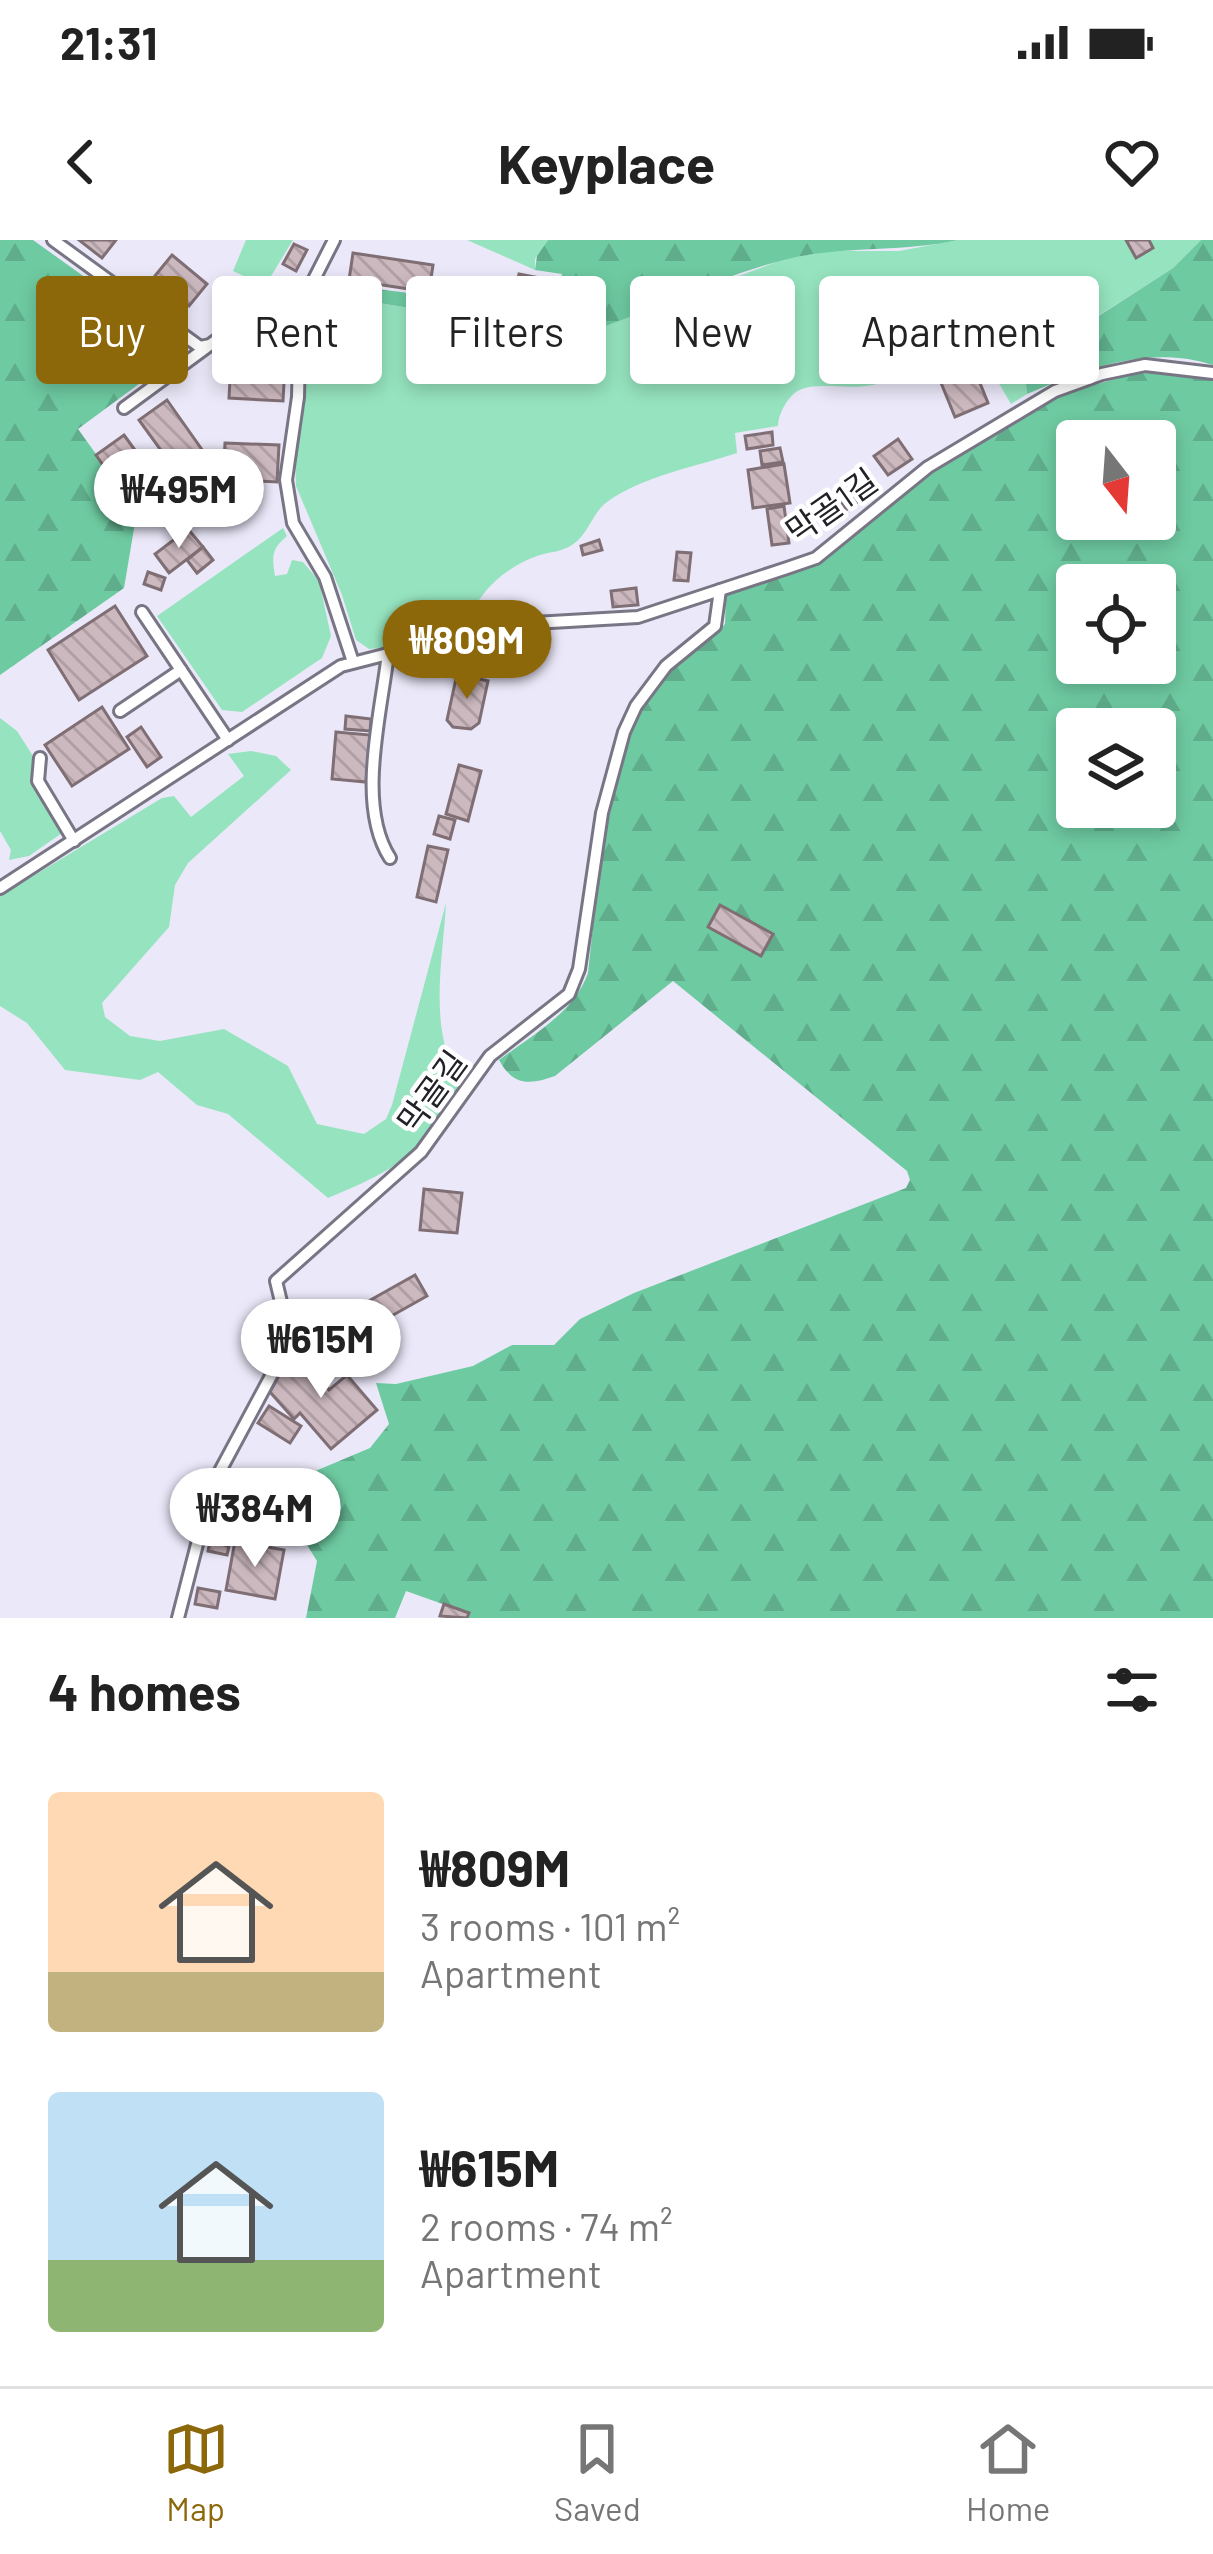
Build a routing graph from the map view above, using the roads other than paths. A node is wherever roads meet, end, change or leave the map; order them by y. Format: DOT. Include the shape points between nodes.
graph roads {
  1 [pos="54,240"];
  2 [pos="334,240"];
  3 [pos="318,276"];
  4 [pos="210,345"];
  5 [pos="1213,373"];
  6 [pos="298,384"];
  7 [pos="124,408"];
  8 [pos="721,590"];
  9 [pos="142,613"];
  10 [pos="388,653"];
  11 [pos="353,662"];
  12 [pos="181,670"];
  13 [pos="120,711"];
  14 [pos="227,740"];
  15 [pos="40,758"];
  16 [pos="74,841"];
  17 [pos="390,859"];
  18 [pos="0,888"];
  19 [pos="178,1618"];
  1 -- 4 [label="lane" via="200,347"];
  2 -- 3 [label="lane"];
  4 -- 7 [label="lane"];
  5 -- 8 [label="lane, 막골1길" via="1144,365 1055,391 928,466 816,558"];
  6 -- 11 [label="lane" via="288,505 331,592"];
  8 -- 10 [label="lane, 막골1길" via="638,617 501,625"];
  8 -- 19 [label="lane, 막골길" via="716,626 666,666 624,731 568,994 490,1056 421,1152 276,1281 286,1348 212,1486"];
  9 -- 12 [label="lane"];
  10 -- 11 [label="lane, 막골1길"];
  10 -- 17 [label="lane" via="371,804"];
  11 -- 14 [label="lane, 막골1길"];
  12 -- 13 [label="lane"];
  12 -- 14 [label="lane"];
  14 -- 16 [label="lane, 막골1길"];
  15 -- 16 [label="lane" via="38,781"];
  16 -- 18 [label="lane, 막골1길"];
}
